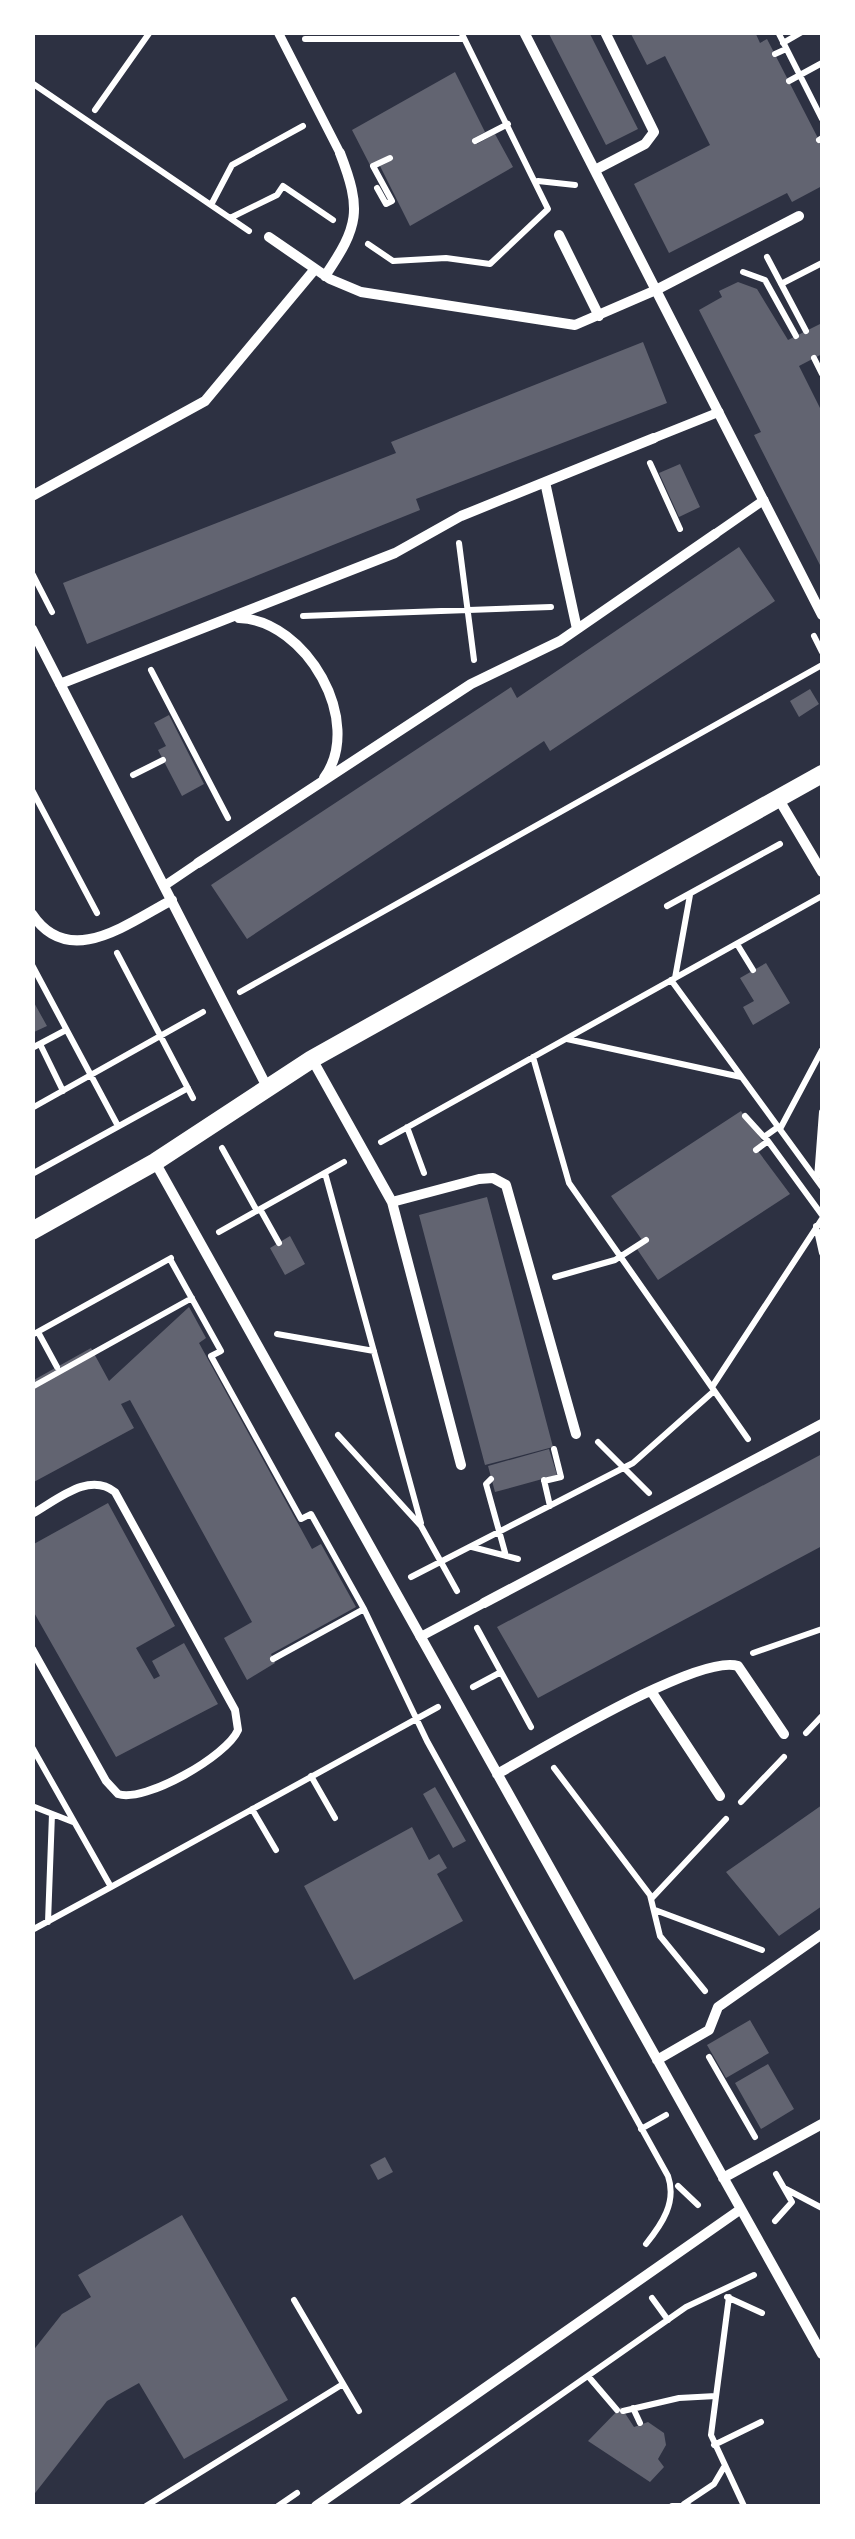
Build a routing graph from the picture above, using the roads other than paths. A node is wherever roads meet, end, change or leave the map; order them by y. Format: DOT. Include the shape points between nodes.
graph roads {
  1 [pos="524,32"];
  2 [pos="605,32"];
  3 [pos="280,36"];
  4 [pos="340,153"];
  5 [pos="594,170"];
  6 [pos="799,216"];
  7 [pos="558,235"];
  8 [pos="268,237"];
  9 [pos="314,268"];
  10 [pos="325,276"];
  11 [pos="656,290"];
  12 [pos="599,316"];
  13 [pos="719,412"];
  14 [pos="654,438"];
  15 [pos="544,482"];
  16 [pos="32,496"];
  17 [pos="764,500"];
  18 [pos="715,534"];
  19 [pos="822,615"];
  20 [pos="230,618"];
  21 [pos="577,628"];
  22 [pos="32,629"];
  23 [pos="60,684"];
  24 [pos="822,774"];
  25 [pos="321,782"];
  26 [pos="778,798"];
  27 [pos="198,863"];
  28 [pos="822,872"];
  29 [pos="164,886"];
  30 [pos="172,900"];
  31 [pos="32,914"];
  32 [pos="312,1058"];
  33 [pos="268,1088"];
  34 [pos="156,1162"];
  35 [pos="392,1202"];
  36 [pos="32,1231"];
  37 [pos="822,1424"];
  38 [pos="576,1434"];
  39 [pos="462,1465"];
  40 [pos="32,1514"];
  41 [pos="484,1603"];
  42 [pos="420,1637"];
  43 [pos="32,1649"];
  44 [pos="652,1691"];
  45 [pos="784,1734"];
  46 [pos="497,1774"];
  47 [pos="720,1796"];
  48 [pos="822,1934"];
  49 [pos="657,2060"];
  50 [pos="822,2124"];
  51 [pos="723,2178"];
  52 [pos="741,2208"];
  53 [pos="822,2354"];
  54 [pos="316,2506"];
  1 -- 5 [label="street"];
  2 -- 5 [label="street" via="654,132 645,144"];
  3 -- 4 [label="street"];
  4 -- 10 [label="street" via="356,198 351,233"];
  5 -- 11 [label="street"];
  6 -- 11 [label="street"];
  7 -- 12 [label="street"];
  8 -- 9 [label="street"];
  9 -- 10 [label="street"];
  9 -- 16 [label="street" via="205,401"];
  10 -- 12 [label="street" via="367,294 566,325"];
  11 -- 12 [label="street"];
  11 -- 13 [label="street"];
  13 -- 14 [label="street"];
  13 -- 17 [label="street"];
  14 -- 15 [label="street"];
  15 -- 20 [label="street" via="395,553"];
  15 -- 21 [label="street"];
  17 -- 18 [label="street"];
  17 -- 19 [label="street"];
  18 -- 21 [label="street"];
  20 -- 23 [label="street"];
  20 -- 25 [label="street" via="278,628 317,667 335,740"];
  21 -- 25 [label="street" via="477,681"];
  22 -- 23 [label="street"];
  23 -- 29 [label="street"];
  24 -- 26 [label="street"];
  25 -- 27 [label="street"];
  26 -- 28 [label="street"];
  26 -- 32 [label="street"];
  27 -- 29 [label="street"];
  29 -- 30 [label="street"];
  30 -- 31 [label="street" via="102,937 78,942 48,934"];
  30 -- 33 [label="street"];
  32 -- 33 [label="street"];
  32 -- 35 [label="street"];
  33 -- 34 [label="street"];
  34 -- 36 [label="street"];
  34 -- 42 [label="street"];
  35 -- 38 [label="street" via="489,1178 506,1185"];
  35 -- 39 [label="street"];
  37 -- 41 [label="street"];
  40 -- 43 [label="lane" via="88,1484 115,1492 235,1710 238,1730 222,1752 145,1794 118,1794"];
  41 -- 42 [label="street"];
  42 -- 46 [label="street"];
  44 -- 45 [label="street" via="722,1664 738,1666"];
  44 -- 46 [label="street"];
  44 -- 47 [label="street"];
  46 -- 49 [label="street"];
  48 -- 49 [label="street" via="718,2007 709,2030"];
  49 -- 51 [label="street"];
  50 -- 51 [label="street"];
  51 -- 52 [label="street"];
  52 -- 53 [label="street"];
  52 -- 54 [label="street"];
}
